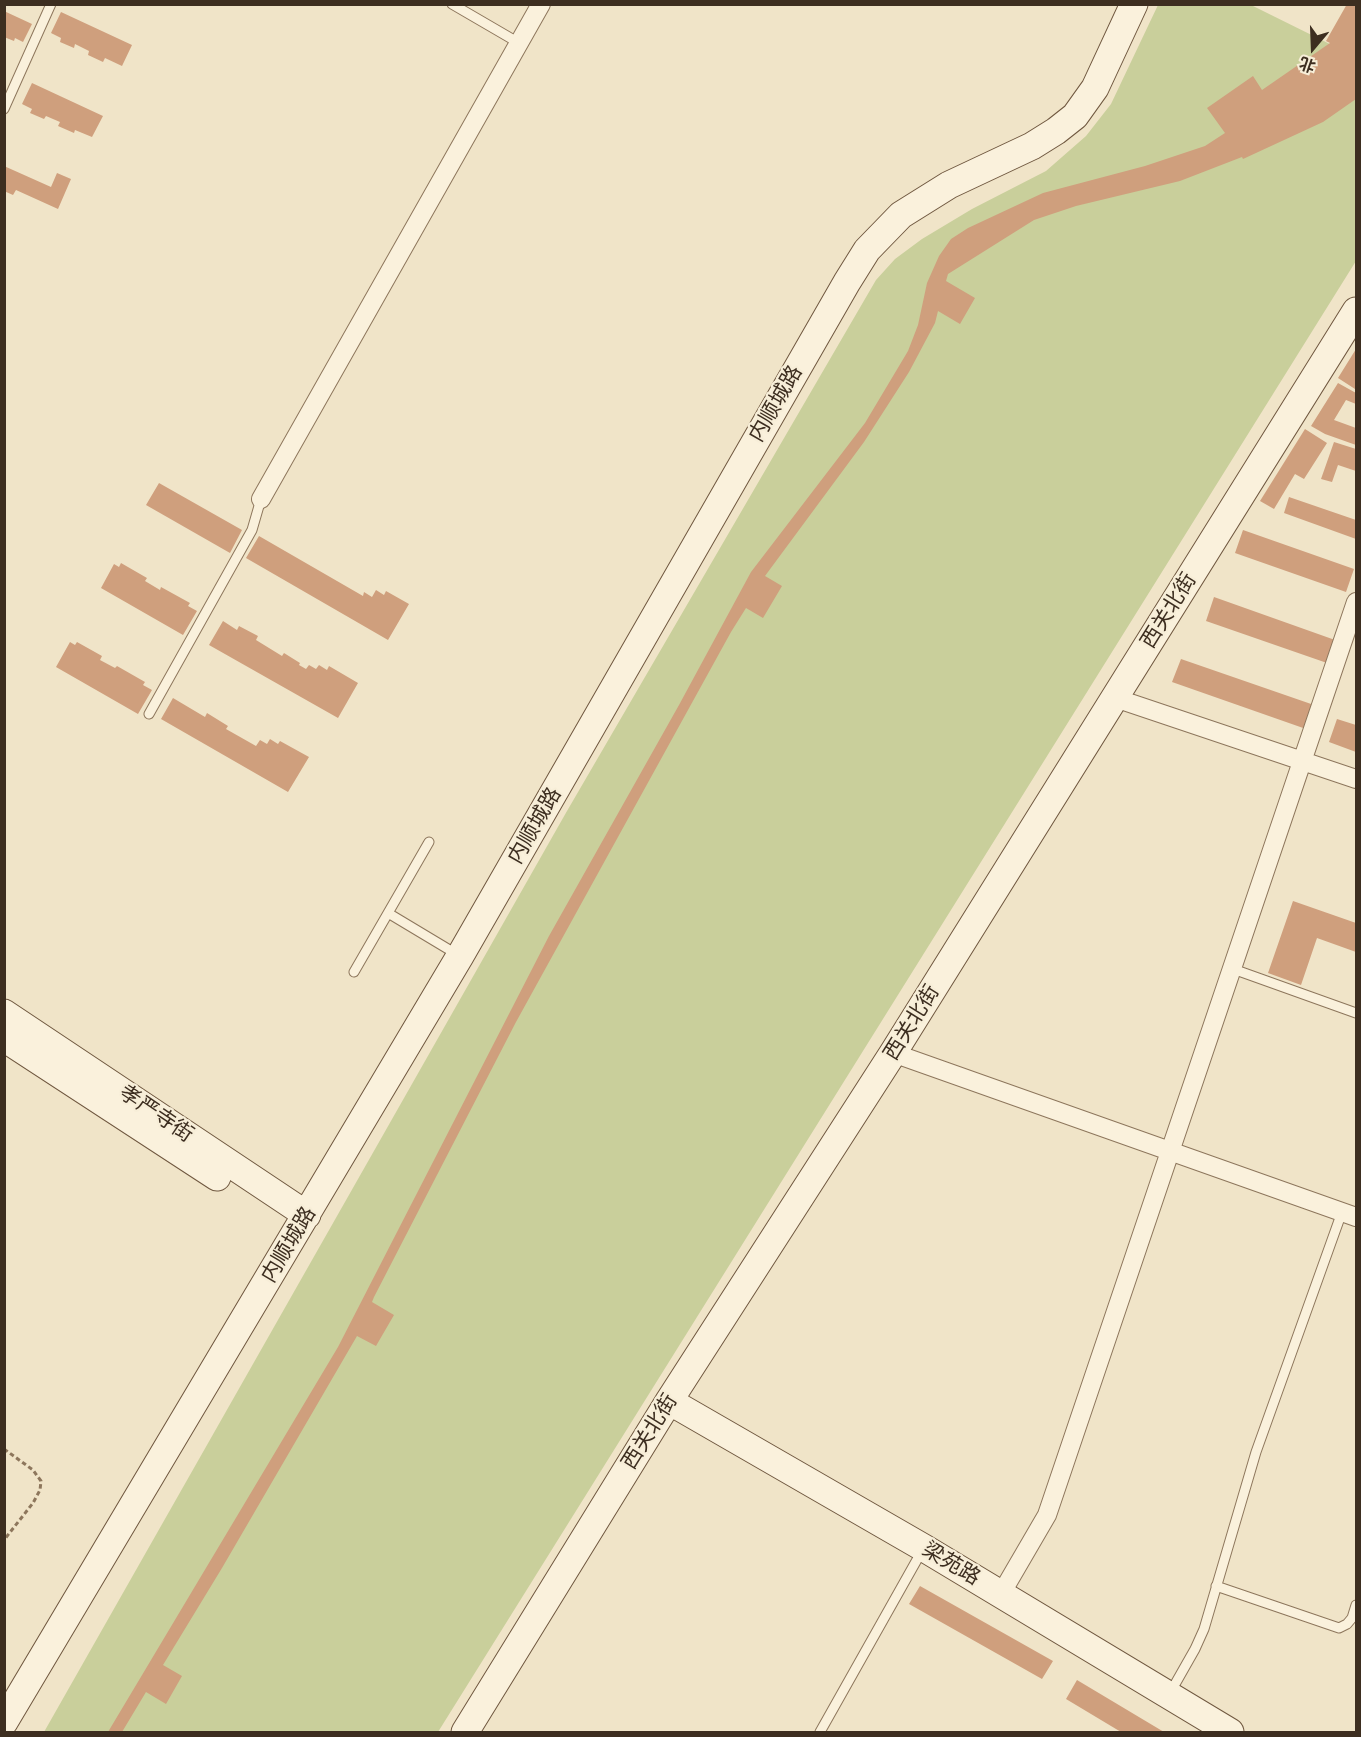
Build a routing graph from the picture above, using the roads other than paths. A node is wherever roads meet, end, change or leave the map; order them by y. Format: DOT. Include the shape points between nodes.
graph roads {
  1 [pos="51,4"];
  2 [pos="452,4"];
  3 [pos="541,4"];
  4 [pos="1134,4"];
  5 [pos="519,43"];
  6 [pos="4,109"];
  7 [pos="1356,311"];
  8 [pos="261,499"];
  9 [pos="1356,602"];
  10 [pos="1115,698"];
  11 [pos="149,714"];
  12 [pos="1301,760"];
  13 [pos="1356,779"];
  14 [pos="429,842"];
  15 [pos="388,914"];
  16 [pos="460,956"];
  17 [pos="1233,969"];
  18 [pos="354,972"];
  19 [pos="4,1013"];
  20 [pos="1356,1013"];
  21 [pos="4,1038"];
  22 [pos="893,1053"];
  23 [pos="1171,1151"];
  24 [pos="1349,1214"];
  25 [pos="302,1222"];
  26 [pos="669,1401"];
  27 [pos="924,1548"];
  28 [pos="1216,1586"];
  29 [pos="1001,1594"];
  30 [pos="1356,1605"];
  31 [pos="1168,1695"];
  32 [pos="4,1722"];
  33 [pos="465,1732"];
  34 [pos="820,1732"];
  35 [pos="1230,1732"];
  1 -- 6 [label="lane"];
  2 -- 5 [label="lane"];
  3 -- 5 [label="street"];
  4 -- 16 [label="street, 内顺城路" via="1095,88 1075,116 1032,146 949,184 901,215 867,250"];
  5 -- 8 [label="street"];
  7 -- 10 [label="street, 西关北街"];
  8 -- 11 [label="lane" via="252,530"];
  9 -- 12 [label="street"];
  10 -- 12 [label="street"];
  10 -- 22 [label="street, 西关北街"];
  12 -- 13 [label="street"];
  12 -- 17 [label="street"];
  14 -- 15 [label="lane"];
  15 -- 16 [label="lane"];
  15 -- 18 [label="lane"];
  16 -- 25 [label="street, 内顺城路"];
  17 -- 20 [label="lane"];
  17 -- 23 [label="street"];
  19 -- 25 [label="street, 孝严寺街"];
  21 -- 25 [label="street, 孝严寺街"];
  22 -- 23 [label="street"];
  22 -- 26 [label="street, 西关北街"];
  23 -- 24 [label="street"];
  23 -- 29 [label="street" via="1047,1515"];
  24 -- 28 [label="lane" via="1256,1452"];
  25 -- 32 [label="street, 内顺城路"];
  26 -- 27 [label="street, 梁苑路"];
  26 -- 33 [label="street, 西关北街"];
  27 -- 29 [label="street, 梁苑路"];
  27 -- 34 [label="lane"];
  28 -- 30 [label="lane" via="1339,1628 1352,1618"];
  28 -- 31 [label="lane" via="1195,1649"];
  29 -- 31 [label="street, 梁苑路"];
  31 -- 35 [label="street, 梁苑路"];
}
